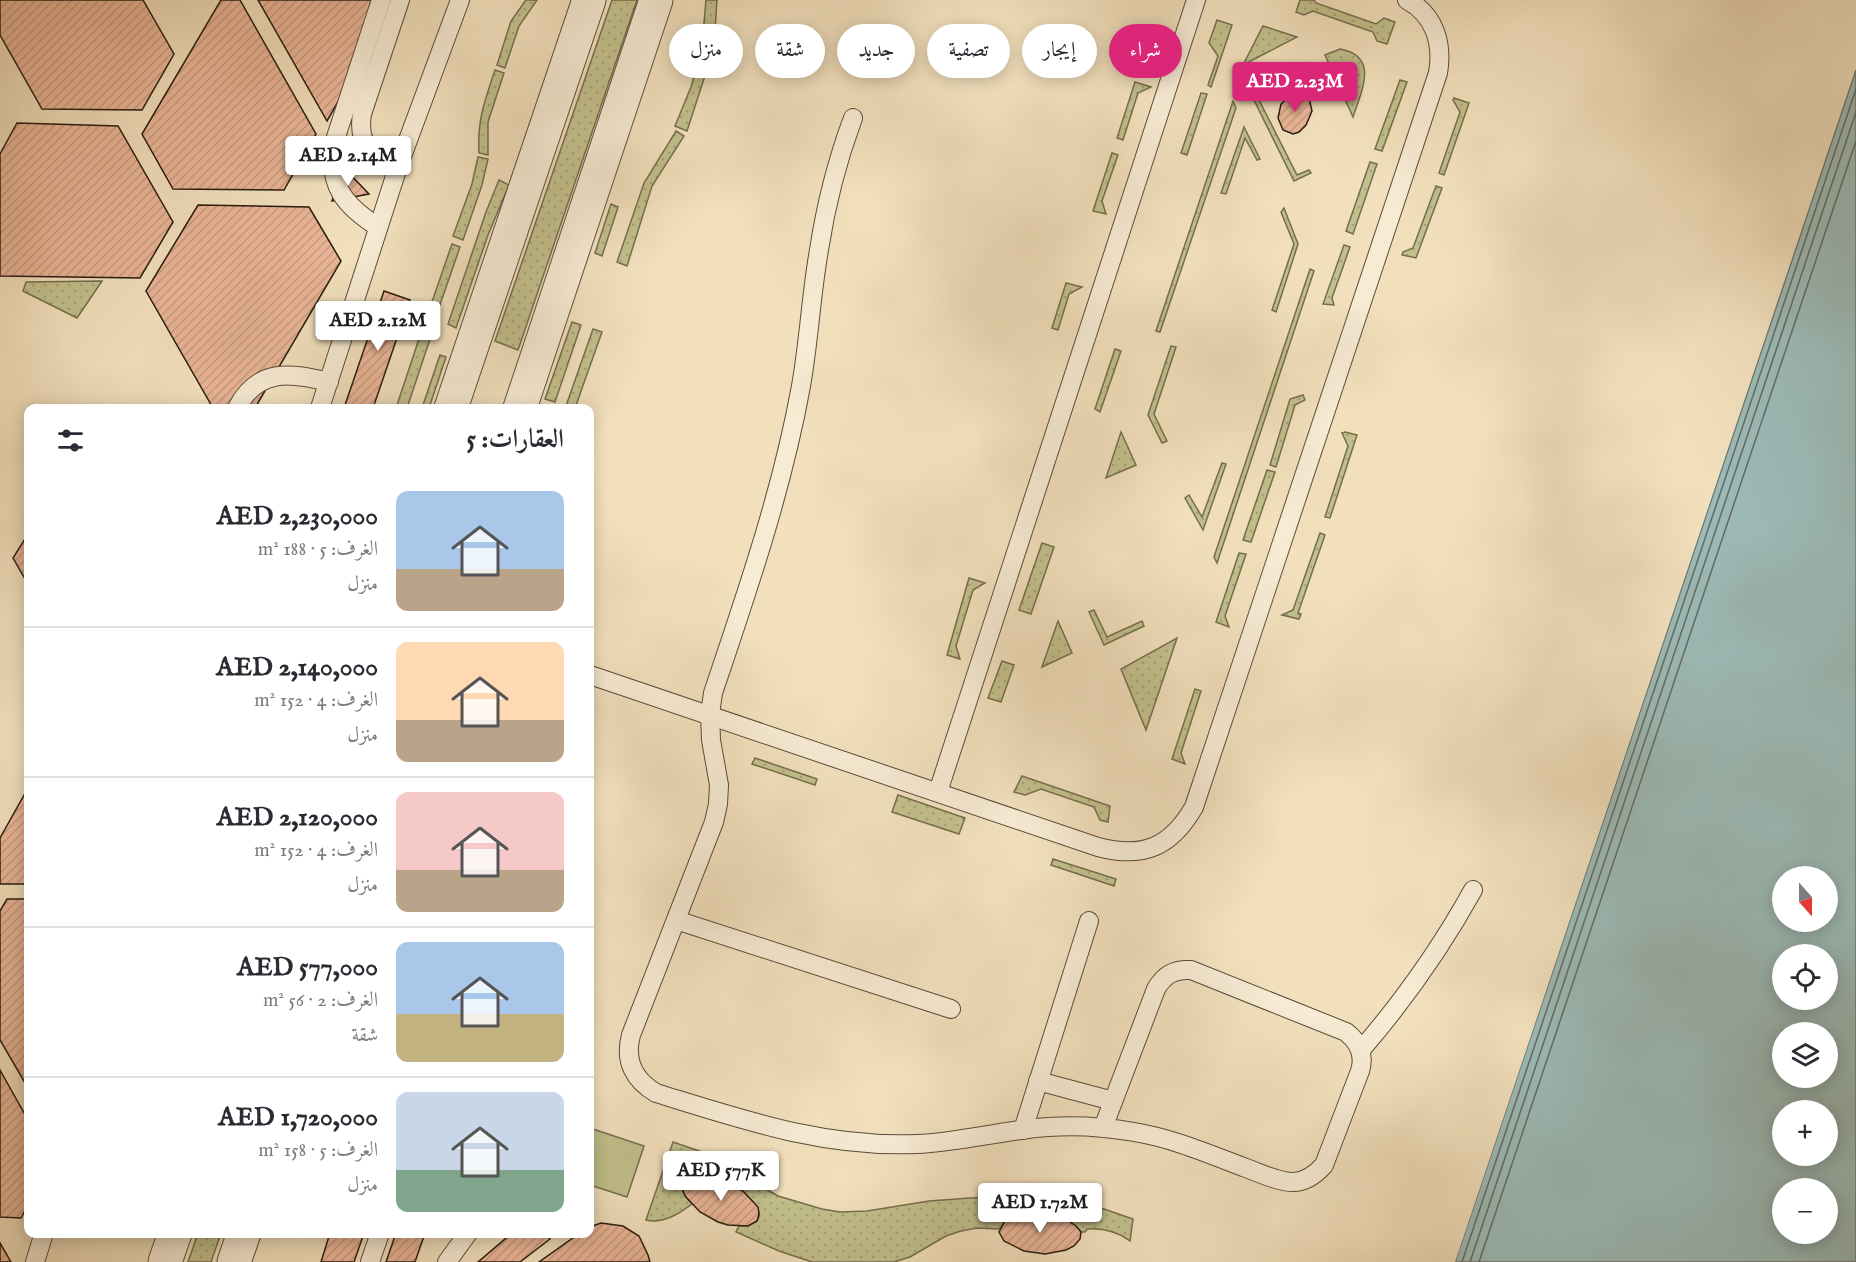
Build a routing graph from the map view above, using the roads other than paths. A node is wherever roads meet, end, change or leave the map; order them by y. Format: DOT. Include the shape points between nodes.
graph roads {
  1 [pos="381,0"];
  2 [pos="400,0"];
  3 [pos="460,0"];
  4 [pos="589,0"];
  5 [pos="656,0"];
  6 [pos="1196,0"];
  7 [pos="1407,0"];
  8 [pos="853,118"];
  9 [pos="398,167"];
  10 [pos="378,227"];
  11 [pos="329,382"];
  12 [pos="240,404"];
  13 [pos="321,404"];
  14 [pos="452,404"];
  15 [pos="520,404"];
  16 [pos="594,676"];
  17 [pos="710,714"];
  18 [pos="938,792"];
  19 [pos="1473,890"];
  20 [pos="676,920"];
  21 [pos="1089,921"];
  22 [pos="951,1009"];
  23 [pos="1360,1050"];
  24 [pos="1038,1081"];
  25 [pos="1113,1101"];
  26 [pos="1103,1128"];
  27 [pos="1023,1130"];
  28 [pos="42,1238"];
  29 [pos="378,1238"];
  30 [pos="464,1238"];
  31 [pos="35,1262"];
  32 [pos="370,1262"];
  33 [pos="447,1262"];
  1 -- 10 [label="lane" via="332,159 342,197 360,216"];
  2 -- 9 [label="lane" via="360,124 372,153"];
  3 -- 9 [label="lane"];
  4 -- 14 [label="street"];
  5 -- 15 [label="street"];
  6 -- 18 [label="lane"];
  7 -- 18 [label="lane" via="1422,11 1437,33 1438,73 1194,807 1184,824 1155,847 1117,852"];
  8 -- 17 [label="lane" via="827,204 793,427"];
  9 -- 10 [label="lane"];
  10 -- 11 [label="lane"];
  11 -- 12 [label="lane" via="285,374 259,383"];
  11 -- 13 [label="lane"];
  16 -- 17 [label="lane"];
  17 -- 18 [label="lane"];
  17 -- 20 [label="lane" via="718,804"];
  19 -- 23 [label="lane" via="1434,958"];
  20 -- 22 [label="lane"];
  20 -- 27 [label="lane" via="628,1046 631,1067 645,1086 776,1130 846,1142 929,1143"];
  21 -- 24 [label="lane"];
  23 -- 25 [label="lane" via="1346,1032 1181,969 1170,972 1156,989"];
  23 -- 26 [label="lane" via="1360,1071 1329,1154 1316,1174 1305,1180 1281,1180 1165,1138"];
  24 -- 25 [label="lane"];
  24 -- 27 [label="lane"];
  25 -- 26 [label="lane"];
  26 -- 27 [label="lane"];
  28 -- 31 [label="lane"];
  29 -- 32 [label="lane"];
  30 -- 33 [label="lane"];
}
